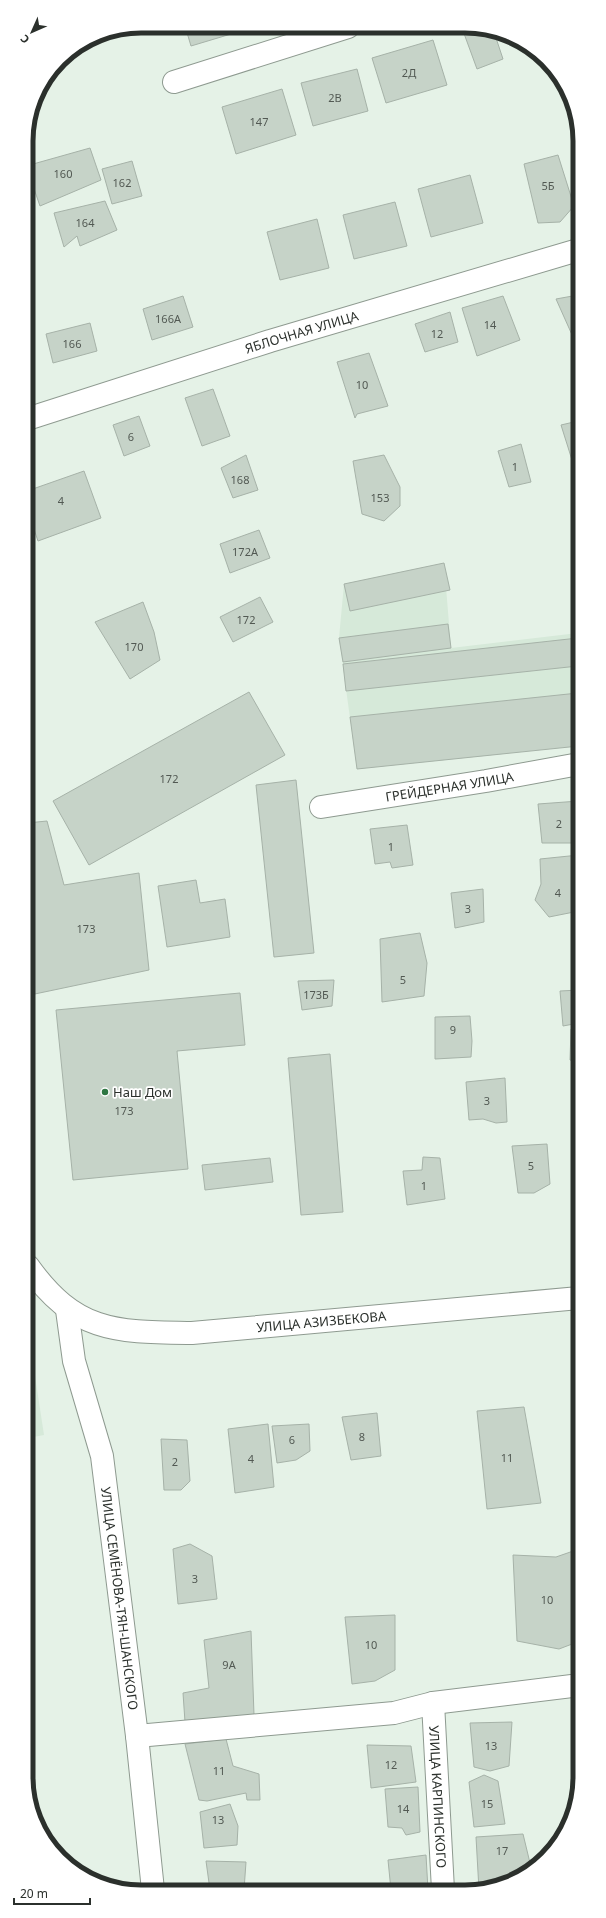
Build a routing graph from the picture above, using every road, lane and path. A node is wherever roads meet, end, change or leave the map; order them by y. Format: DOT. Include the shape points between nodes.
graph roads {
  1 [pos="329,33"];
  2 [pos="174,82"];
  3 [pos="573,251"];
  4 [pos="33,416"];
  5 [pos="573,765"];
  6 [pos="321,807"];
  7 [pos="33,1273"];
  8 [pos="573,1299"];
  9 [pos="67,1310"];
  10 [pos="573,1686"];
  11 [pos="433,1704"];
  12 [pos="137,1736"];
  13 [pos="152,1885"];
  14 [pos="443,1885"];
  1 -- 2 [label="street"];
  3 -- 4 [label="street, ЯБЛОЧНАЯ УЛИЦА" via="270,341"];
  5 -- 6 [label="street, ГРЕЙДЕРНАЯ УЛИЦА"];
  7 -- 9 [label="street, УЛИЦА АЗИЗБЕКОВА" via="41,1285"];
  8 -- 9 [label="street, УЛИЦА АЗИЗБЕКОВА" via="192,1333 135,1332 96,1325"];
  9 -- 12 [label="street, УЛИЦА СЕМЁНОВА-ТЯН-ШАНСКОГО" via="74,1361 102,1456"];
  10 -- 11 [label="street"];
  11 -- 12 [label="street" via="394,1713"];
  11 -- 14 [label="street, УЛИЦА КАРПИНСКОГО"];
  12 -- 13 [label="street, УЛИЦА СЕМЁНОВА-ТЯН-ШАНСКОГО"];
}
